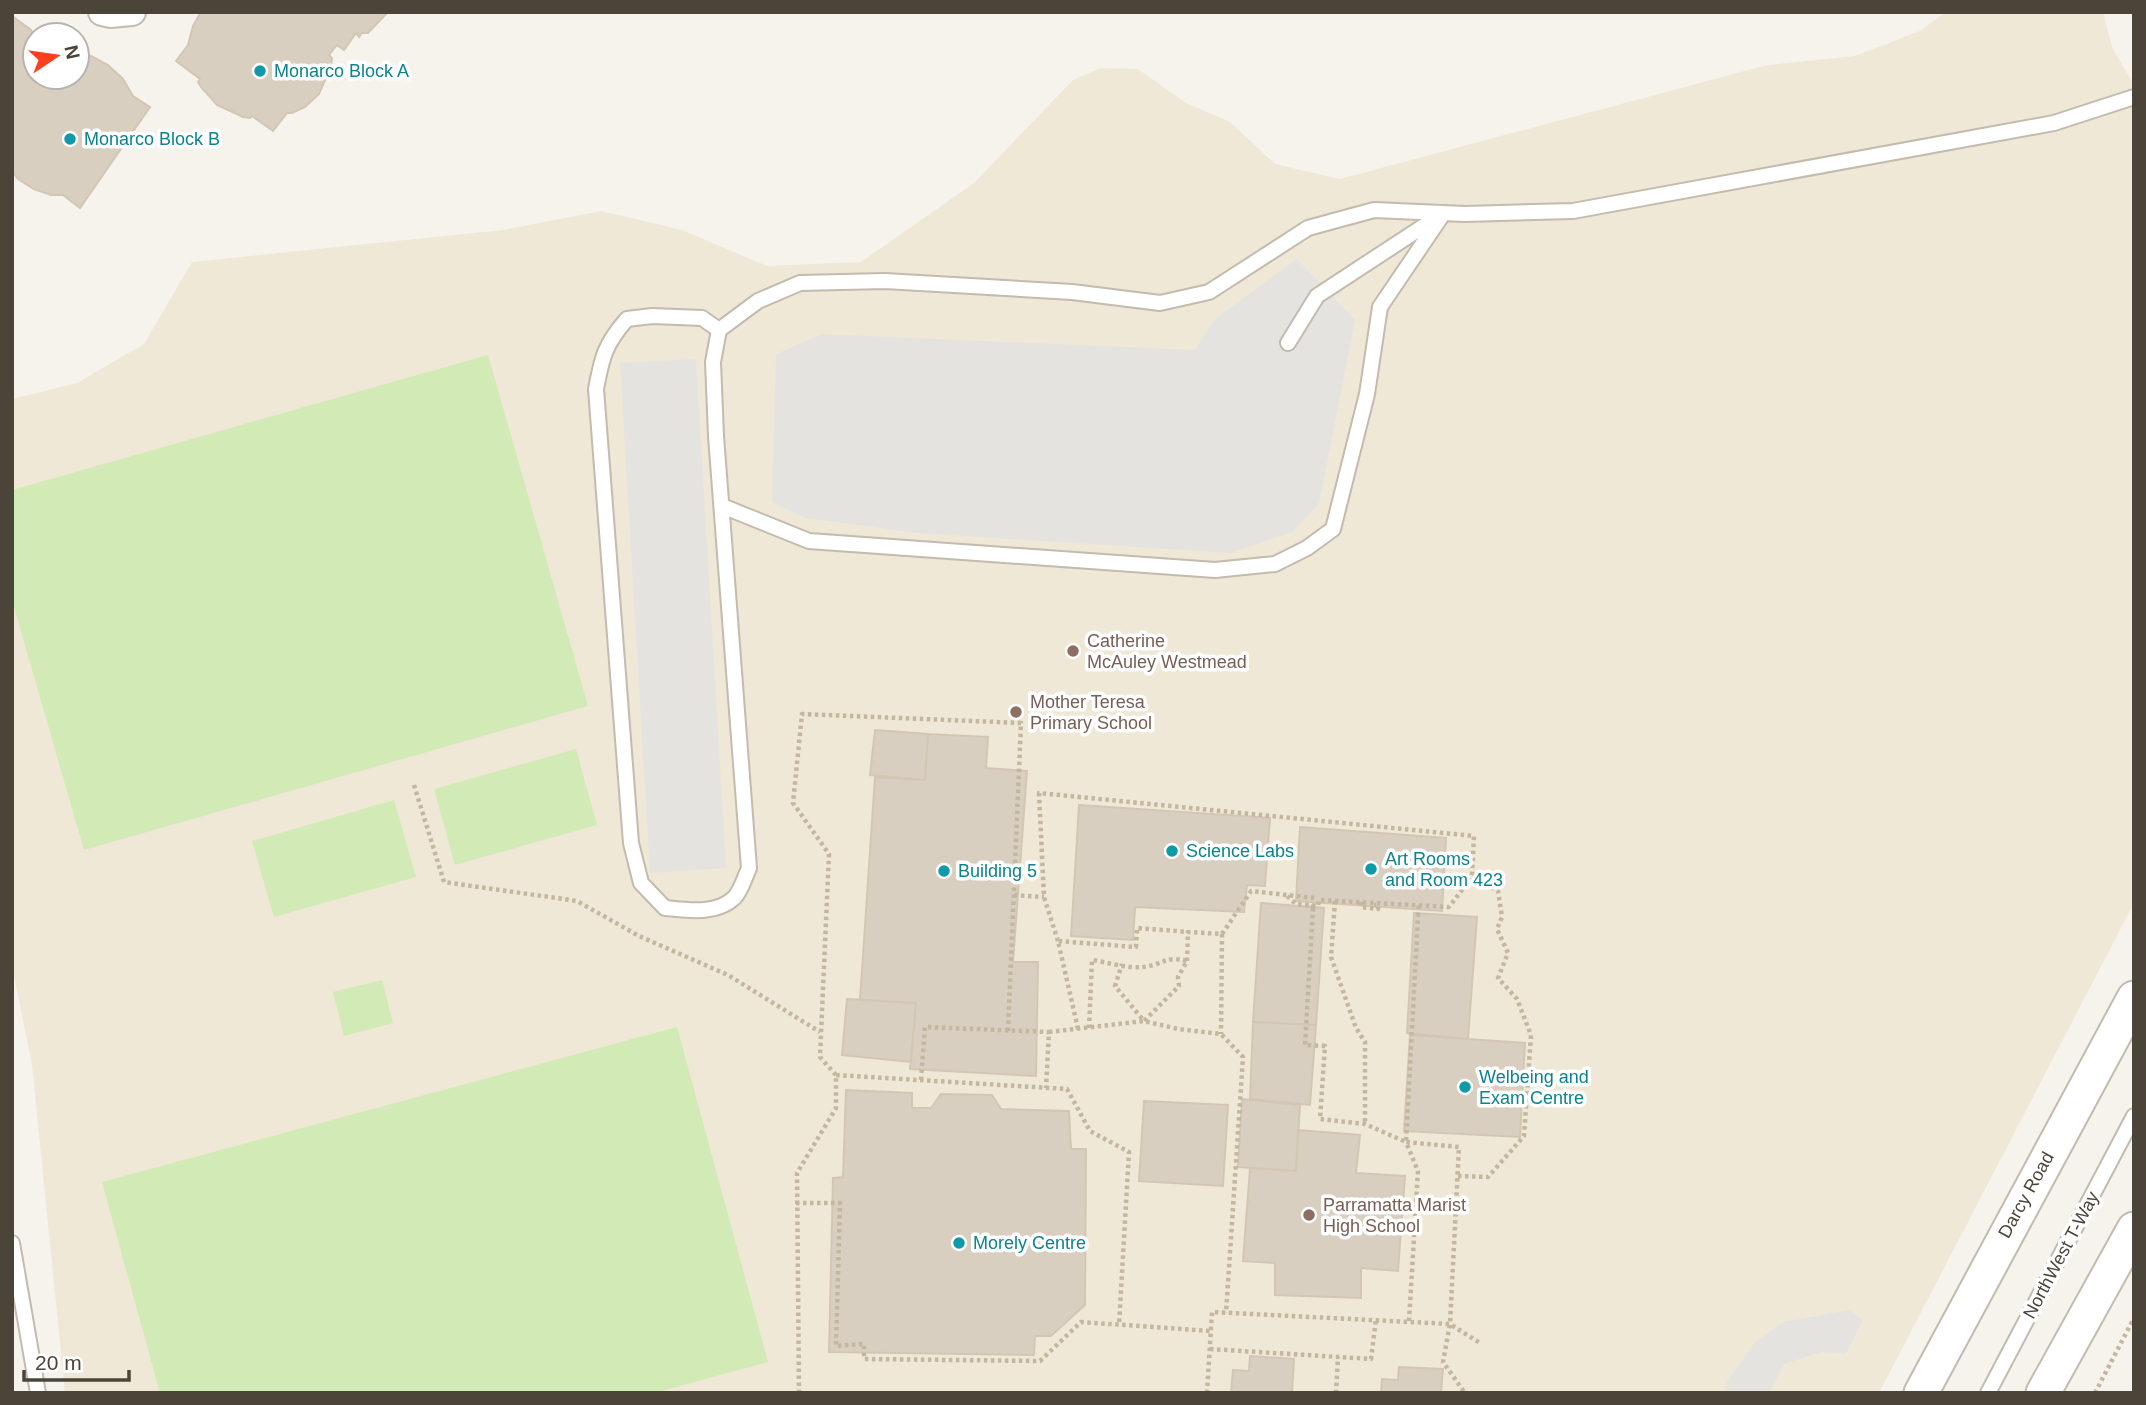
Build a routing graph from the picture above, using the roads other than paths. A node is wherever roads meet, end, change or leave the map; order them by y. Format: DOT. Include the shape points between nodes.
graph roads {
  1 [pos="102,12"];
  2 [pos="132,12"];
  3 [pos="2134,97"];
  4 [pos="1443,214"];
  5 [pos="719,330"];
  6 [pos="1288,344"];
  7 [pos="722,506"];
  8 [pos="2134,998"];
  9 [pos="2134,1116"];
  10 [pos="2134,1229"];
  11 [pos="12,1243"];
  12 [pos="38,1393"];
  13 [pos="1921,1393"];
  14 [pos="1988,1393"];
  15 [pos="2043,1393"];
  1 -- 2 [label="street"];
  3 -- 4 [label="lane" via="2054,123 1573,211"];
  4 -- 5 [label="lane" via="1374,210 1308,228 1209,292 1160,303 1072,292 898,282 800,283 758,301"];
  4 -- 6 [label="lane" via="1317,296"];
  4 -- 7 [label="lane" via="1380,307 1367,394 1333,529 1275,564 1215,570 809,541"];
  5 -- 7 [label="lane" via="713,362"];
  5 -- 7 [label="lane" via="702,318 626,319 609,340 596,389 631,843 641,883 665,908 698,911 723,905 736,897 749,868"];
  8 -- 13 [label="street, Darcy Road"];
  9 -- 14 [label="lane, NorthWest T-Way"];
  10 -- 15 [label="street"];
  11 -- 12 [label="lane"];
}
